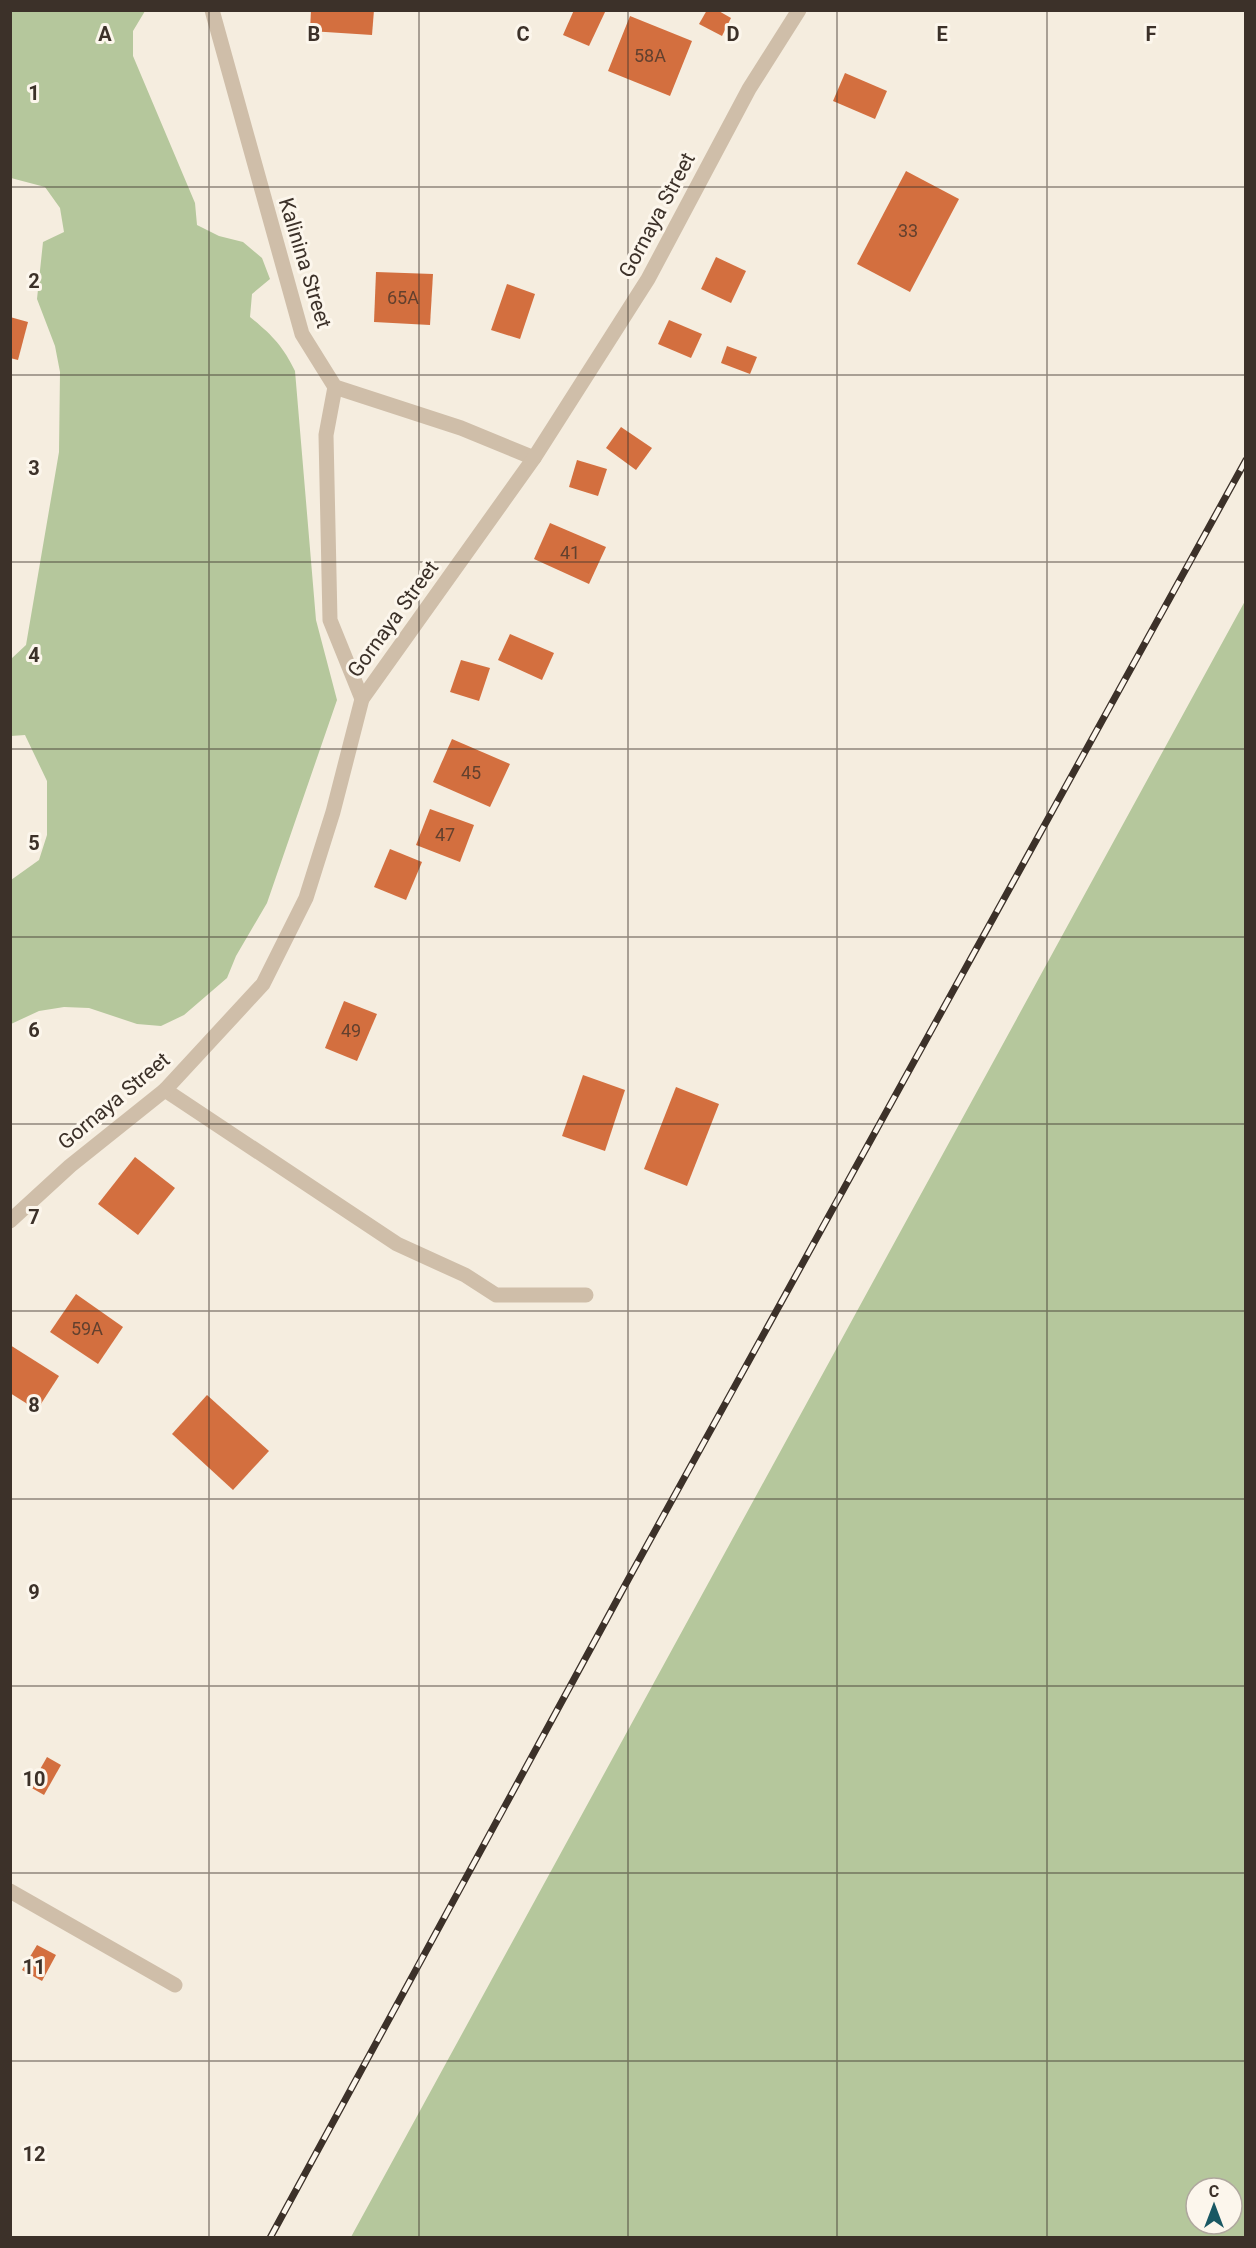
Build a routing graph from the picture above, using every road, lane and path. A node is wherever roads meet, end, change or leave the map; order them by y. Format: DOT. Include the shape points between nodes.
graph roads {
  1 [pos="212,10"];
  2 [pos="799,10"];
  3 [pos="335,387"];
  4 [pos="534,458"];
  5 [pos="362,699"];
  6 [pos="165,1090"];
  7 [pos="10,1221"];
  8 [pos="586,1295"];
  9 [pos="10,1891"];
  10 [pos="175,1985"];
  1 -- 3 [label="street, Kalinina Street" via="302,334"];
  2 -- 4 [label="street, Gornaya Street" via="749,89 648,279"];
  3 -- 4 [label="street" via="461,428"];
  3 -- 5 [label="street" via="326,435 330,620"];
  4 -- 5 [label="street, Gornaya Street"];
  5 -- 6 [label="street, Gornaya Street" via="306,898 263,984"];
  6 -- 7 [label="street, Gornaya Street" via="70,1166"];
  6 -- 8 [label="street" via="397,1244 465,1275 496,1295"];
  9 -- 10 [label="street"];
}
